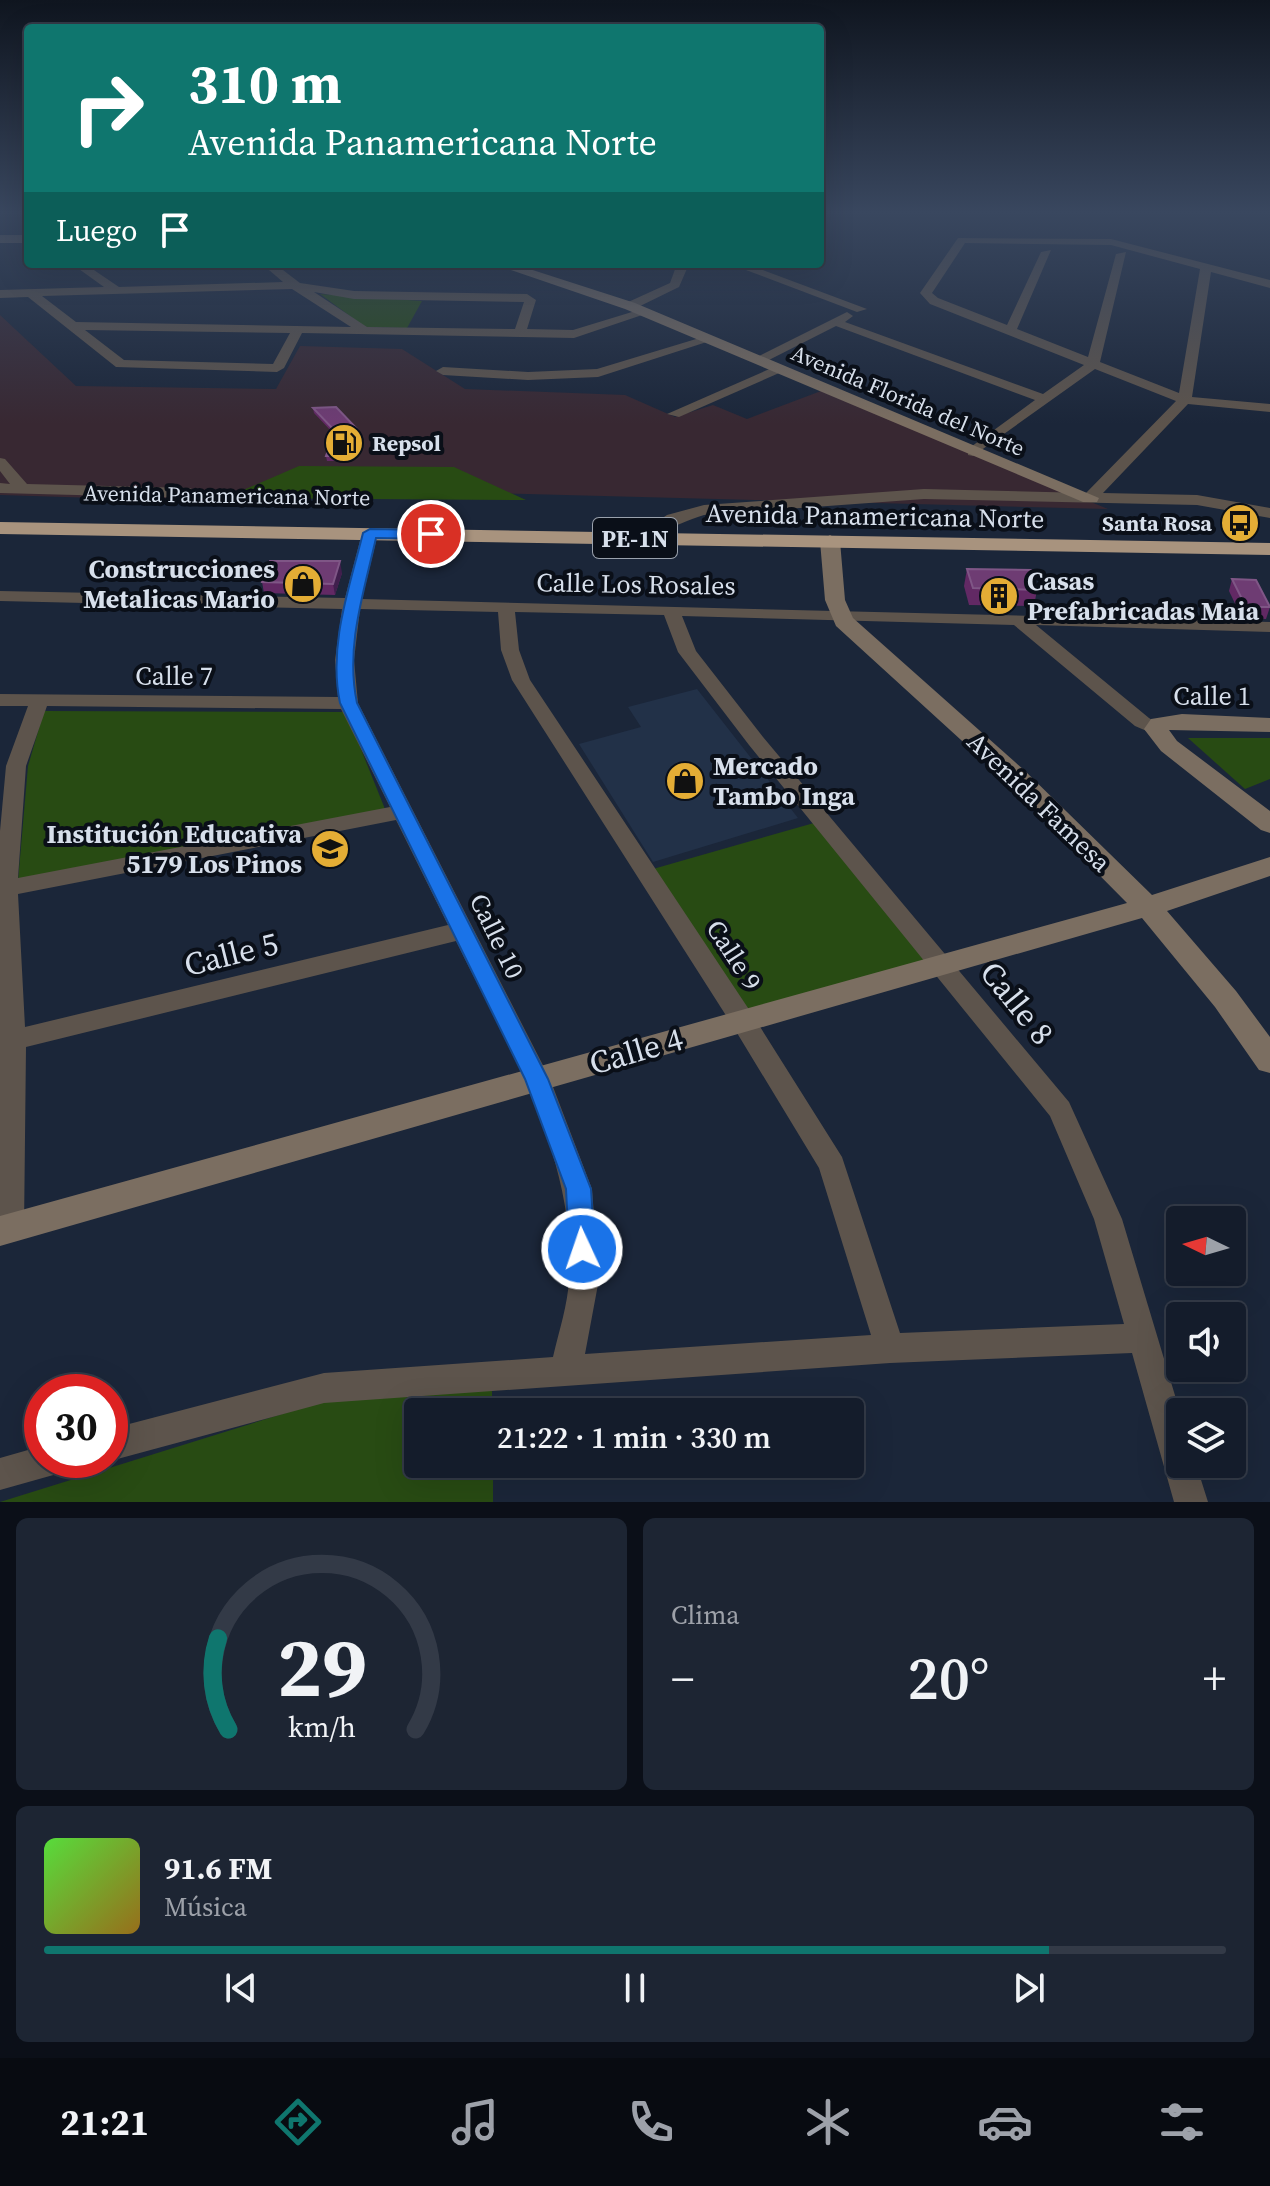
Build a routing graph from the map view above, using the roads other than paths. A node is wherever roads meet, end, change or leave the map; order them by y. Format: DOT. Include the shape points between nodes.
graph roads {
  1 [pos="106,283"];
  2 [pos="559,283"];
  3 [pos="676,283"];
  4 [pos="789,283"];
  5 [pos="931,283"];
  6 [pos="1032,283"];
  7 [pos="1114,283"];
  8 [pos="1204,283"];
  9 [pos="292,285"];
  10 [pos="117,291"];
  11 [pos="0,294"];
  12 [pos="33,295"];
  13 [pos="630,306"];
  14 [pos="645,312"];
  15 [pos="835,322"];
  16 [pos="75,326"];
  17 [pos="1011,329"];
  18 [pos="298,330"];
  19 [pos="365,331"];
  20 [pos="520,333"];
  21 [pos="710,339"];
  22 [pos="758,360"];
  23 [pos="1093,364"];
  24 [pos="779,370"];
  25 [pos="443,371"];
  26 [pos="1044,399"];
  27 [pos="1185,400"];
  28 [pos="1270,408"];
  29 [pos="674,414"];
  30 [pos="973,452"];
  31 [pos="0,462"];
  32 [pos="0,488"];
  33 [pos="22,488"];
  34 [pos="190,493"];
  35 [pos="1090,498"];
  36 [pos="1270,513"];
  37 [pos="0,516"];
  38 [pos="661,526"];
  39 [pos="0,528"];
  40 [pos="370,533"];
  41 [pos="830,541"];
  42 [pos="1270,546"];
  43 [pos="0,596"];
  44 [pos="353,603"];
  45 [pos="506,607"];
  46 [pos="671,611"];
  47 [pos="840,614"];
  48 [pos="1018,619"];
  49 [pos="1270,627"];
  50 [pos="0,700"];
  51 [pos="39,701"];
  52 [pos="348,703"];
  53 [pos="1270,725"];
  54 [pos="1156,729"];
  55 [pos="404,811"];
  56 [pos="1270,824"];
  57 [pos="1270,866"];
  58 [pos="6,888"];
  59 [pos="1147,907"];
  60 [pos="464,930"];
  61 [pos="943,965"];
  62 [pos="743,1021"];
  63 [pos="13,1040"];
  64 [pos="1270,1061"];
  65 [pos="537,1079"];
  66 [pos="5,1229"];
  67 [pos="1142,1338"];
  68 [pos="890,1348"];
  69 [pos="566,1371"];
  70 [pos="128,1440"];
  71 [pos="24,1468"];
  72 [pos="0,1474"];
  73 [pos="1191,1502"];
  1 -- 10 [label="street"];
  2 -- 13 [label="street, Avenida Florida del Norte"];
  3 -- 13 [label="street"];
  4 -- 15 [label="street" via="861,309"];
  5 -- 17 [label="street" via="928,296"];
  6 -- 17 [label="street"];
  7 -- 23 [label="street"];
  8 -- 27 [label="street"];
  9 -- 10 [label="street"];
  9 -- 19 [label="street"];
  9 -- 20 [label="street" via="354,295 529,299"];
  10 -- 12 [label="street"];
  11 -- 12 [label="street"];
  12 -- 16 [label="street"];
  13 -- 14 [label="street, Avenida Florida del Norte"];
  14 -- 20 [label="street" via="584,332"];
  14 -- 21 [label="street, Avenida Florida del Norte"];
  15 -- 22 [label="street"];
  15 -- 26 [label="street"];
  16 -- 18 [label="street"];
  16 -- 18 [label="street" via="121,364 277,368"];
  17 -- 23 [label="street"];
  18 -- 19 [label="street"];
  19 -- 20 [label="street"];
  21 -- 22 [label="street, Avenida Florida del Norte"];
  21 -- 25 [label="street" via="598,373"];
  22 -- 24 [label="street, Avenida Florida del Norte"];
  23 -- 26 [label="street"];
  23 -- 27 [label="street"];
  24 -- 29 [label="street"];
  24 -- 30 [label="street, Avenida Florida del Norte"];
  26 -- 30 [label="street"];
  27 -- 28 [label="street"];
  27 -- 35 [label="street"];
  30 -- 35 [label="street, Avenida Florida del Norte"];
  31 -- 33 [label="street"];
  32 -- 33 [label="street"];
  33 -- 34 [label="street"];
  35 -- 36 [label="street" via="1197,500"];
  35 -- 38 [label="street" via="924,494 704,510"];
  37 -- 38 [label="highway, Avenida Panamericana Norte / PE-1N"];
  38 -- 42 [label="highway, Avenida Panamericana Norte / PE-1N"];
  39 -- 40 [label="highway, Avenida Panamericana Norte / PE-1N"];
  40 -- 41 [label="highway, Avenida Panamericana Norte / PE-1N"];
  40 -- 44 [label="street, Calle 10"];
  41 -- 42 [label="highway, Avenida Panamericana Norte / PE-1N"];
  41 -- 47 [label="street"];
  43 -- 44 [label="street, Calle Los Rosales"];
  44 -- 45 [label="street, Calle Los Rosales"];
  44 -- 52 [label="street, Calle 10" via="343,677"];
  45 -- 46 [label="street, Calle Los Rosales"];
  45 -- 62 [label="street, Calle 9" via="510,650 521,680"];
  46 -- 47 [label="street, Calle Los Rosales"];
  46 -- 61 [label="street, Calle 8" via="687,652"];
  47 -- 48 [label="street, Calle Los Rosales"];
  47 -- 59 [label="street, Avenida Famesa"];
  48 -- 49 [label="street, Calle Los Rosales"];
  48 -- 54 [label="street"];
  50 -- 51 [label="street, Calle 7"];
  51 -- 52 [label="street, Calle 7"];
  51 -- 58 [label="street" via="16,766"];
  52 -- 55 [label="street, Calle 10"];
  53 -- 54 [label="street, Calle 1" via="1182,721"];
  54 -- 56 [label="street" via="1169,746"];
  55 -- 58 [label="street"];
  55 -- 60 [label="street, Calle 10"];
  57 -- 59 [label="street, Calle 4"];
  58 -- 63 [label="street"];
  59 -- 61 [label="street, Calle 4"];
  59 -- 64 [label="street, Avenida Famesa"];
  60 -- 63 [label="street, Calle 5"];
  60 -- 65 [label="street, Calle 10"];
  61 -- 62 [label="street, Calle 4"];
  61 -- 67 [label="street, Calle 8" via="1060,1110 1108,1219"];
  62 -- 65 [label="street, Calle 4"];
  62 -- 68 [label="street, Calle 9" via="832,1165"];
  63 -- 66 [label="street"];
  65 -- 66 [label="street, Calle 4"];
  65 -- 69 [label="street, Calle 10" via="578,1189 584,1279"];
  67 -- 68 [label="street"];
  67 -- 73 [label="street, Calle 8"];
  68 -- 69 [label="street"];
  69 -- 70 [label="street" via="324,1388"];
  71 -- 72 [label="street"];
}
